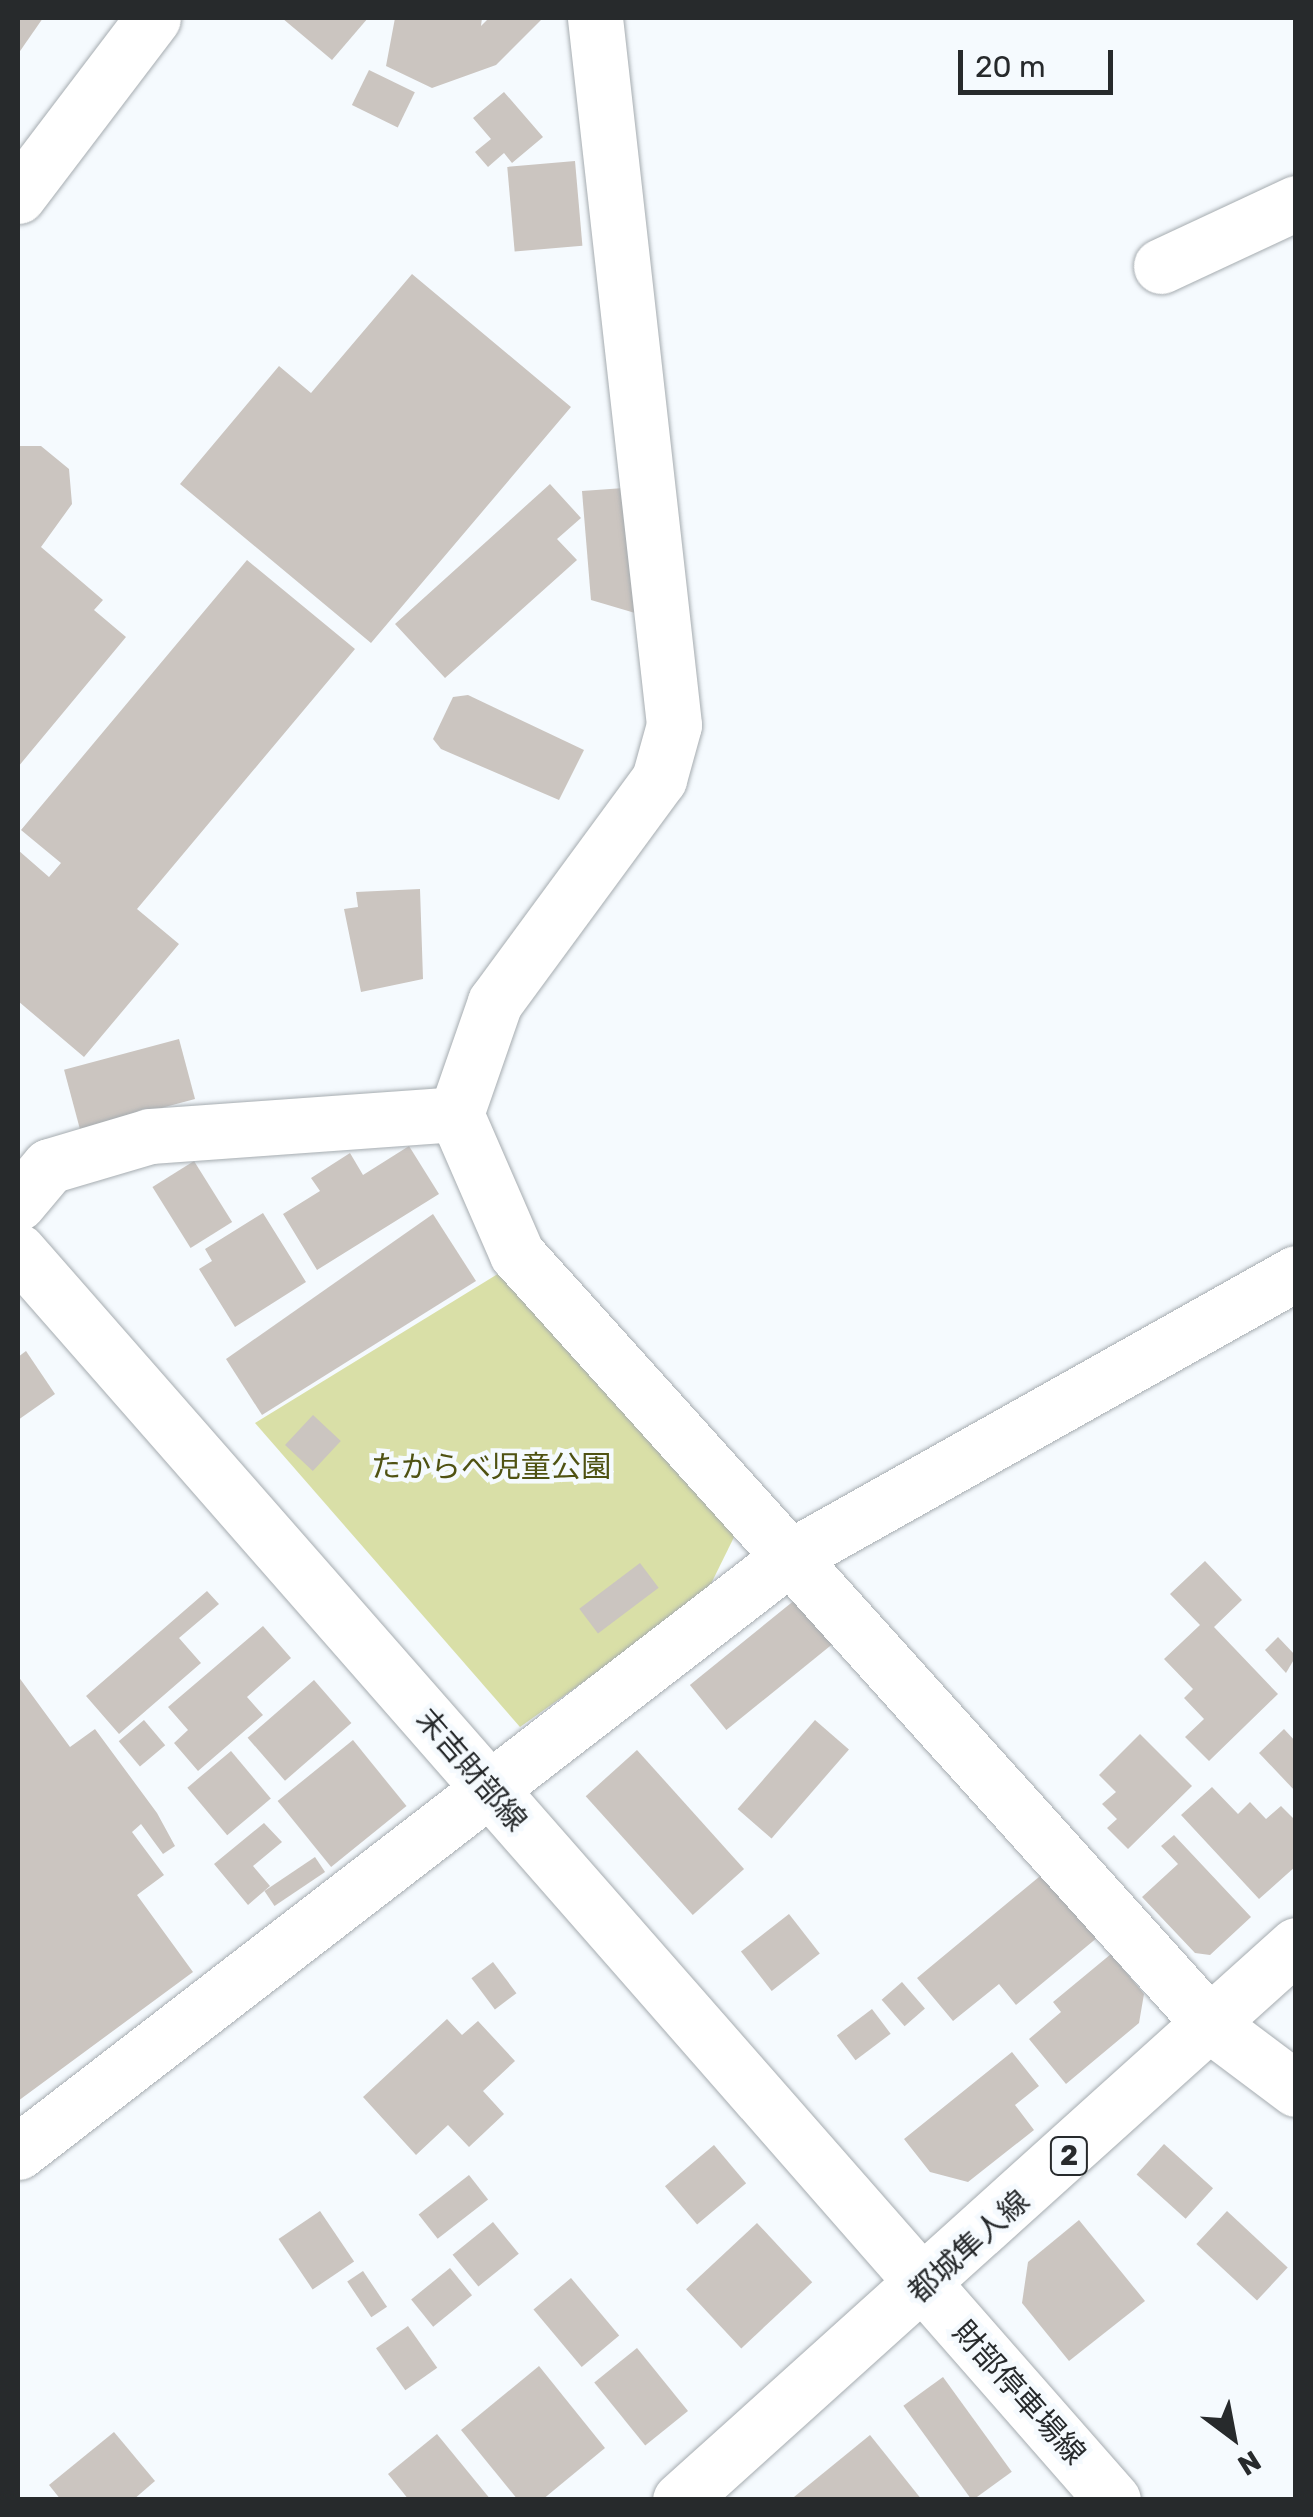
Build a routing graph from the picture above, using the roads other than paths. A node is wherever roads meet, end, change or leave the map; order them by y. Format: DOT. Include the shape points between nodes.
graph roads {
  1 [pos="153,18"];
  2 [pos="595,18"];
  3 [pos="18,196"];
  4 [pos="1296,203"];
  5 [pos="1161,266"];
  6 [pos="456,1114"];
  7 [pos="18,1203"];
  8 [pos="18,1251"];
  9 [pos="1296,1273"];
  10 [pos="790,1557"];
  11 [pos="492,1794"];
  12 [pos="1296,1946"];
  13 [pos="1212,2026"];
  14 [pos="1296,2089"];
  15 [pos="18,2152"];
  16 [pos="926,2287"];
  17 [pos="680,2500"];
  18 [pos="1114,2500"];
  1 -- 3 [label="street"];
  2 -- 6 [label="street" via="674,725 660,779 495,1002"];
  4 -- 5 [label="street"];
  6 -- 7 [label="street" via="150,1136 49,1166"];
  6 -- 10 [label="street" via="517,1254"];
  8 -- 11 [label="street, 末吉財部線"];
  9 -- 10 [label="street"];
  10 -- 11 [label="street"];
  10 -- 13 [label="street"];
  11 -- 15 [label="street"];
  11 -- 16 [label="street, 末吉財部線"];
  12 -- 13 [label="street, 都城隼人線 / 2"];
  13 -- 14 [label="street"];
  13 -- 16 [label="street, 都城隼人線 / 2"];
  16 -- 17 [label="street, 都城隼人線 / 2"];
  16 -- 18 [label="street, 財部停車場線"];
}
